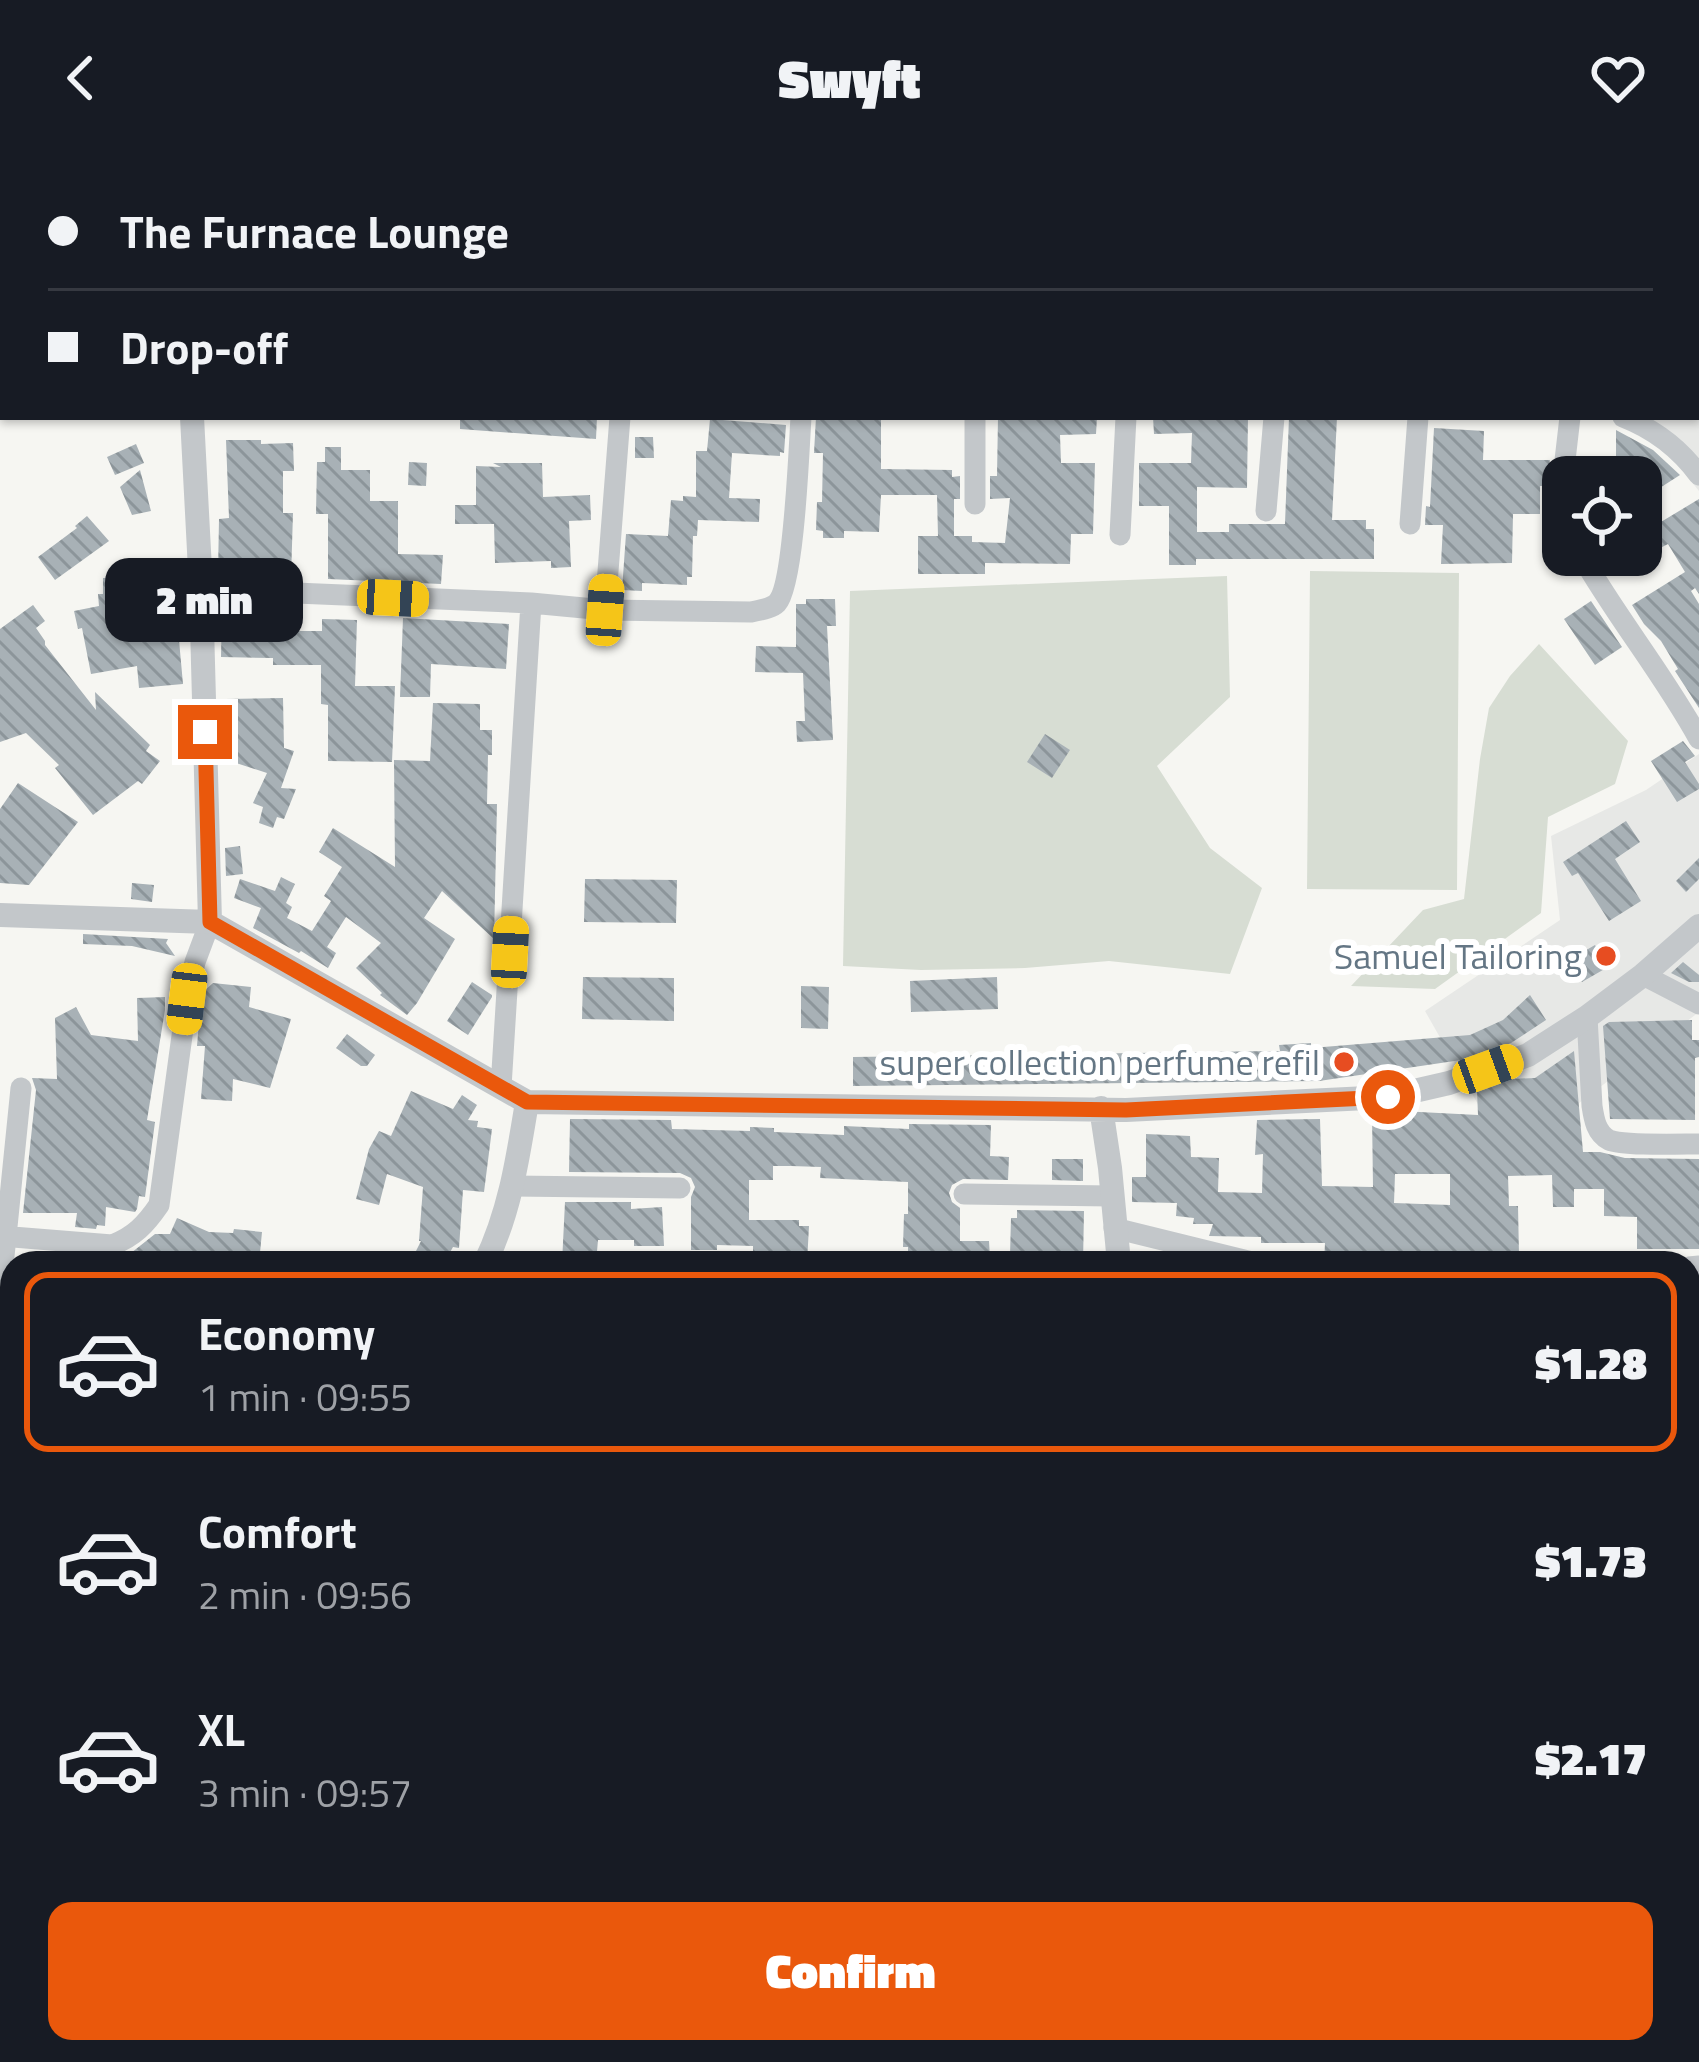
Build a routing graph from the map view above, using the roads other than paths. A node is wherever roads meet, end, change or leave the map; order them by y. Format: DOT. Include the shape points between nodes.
graph roads {
  1 [pos="192,420"];
  2 [pos="620,420"];
  3 [pos="801,420"];
  4 [pos="975,420"];
  5 [pos="1126,420"];
  6 [pos="1274,420"];
  7 [pos="1418,420"];
  8 [pos="1570,420"];
  9 [pos="1629,420"];
  10 [pos="1565,456"];
  11 [pos="1694,460"];
  12 [pos="975,504"];
  13 [pos="1266,511"];
  14 [pos="1410,524"];
  15 [pos="1120,535"];
  16 [pos="1593,576"];
  17 [pos="201,589"];
  18 [pos="531,602"];
  19 [pos="605,610"];
  20 [pos="1699,739"];
  21 [pos="0,915"];
  22 [pos="210,922"];
  23 [pos="1699,926"];
  24 [pos="1643,975"];
  25 [pos="1699,1004"];
  26 [pos="1587,1017"];
  27 [pos="502,1087"];
  28 [pos="21,1088"];
  29 [pos="527,1102"];
  30 [pos="1100,1108"];
  31 [pos="1699,1144"];
  32 [pos="513,1186"];
  33 [pos="680,1188"];
  34 [pos="964,1194"];
  35 [pos="1112,1196"];
  36 [pos="1114,1228"];
  37 [pos="2,1236"];
  38 [pos="491,1251"];
  39 [pos="1117,1251"];
  40 [pos="1207,1251"];
  1 -- 17 [label="street"];
  2 -- 19 [label="street"];
  3 -- 19 [label="street" via="788,577 778,602 751,612"];
  4 -- 12 [label="street"];
  5 -- 15 [label="street"];
  6 -- 13 [label="street"];
  7 -- 14 [label="street"];
  8 -- 10 [label="street"];
  9 -- 11 [label="street"];
  16 -- 20 [label="street"];
  17 -- 18 [label="street"];
  17 -- 22 [label="street"];
  18 -- 19 [label="street"];
  18 -- 27 [label="street"];
  21 -- 22 [label="street"];
  22 -- 27 [label="street"];
  22 -- 37 [label="street" via="187,999 158,1205 112,1246"];
  23 -- 24 [label="street"];
  24 -- 25 [label="street"];
  24 -- 26 [label="street"];
  26 -- 30 [label="street" via="1528,1055 1388,1097"];
  26 -- 31 [label="street" via="1600,1132 1612,1142"];
  27 -- 29 [label="street"];
  28 -- 37 [label="street"];
  29 -- 30 [label="street"];
  29 -- 32 [label="street"];
  30 -- 35 [label="street"];
  32 -- 33 [label="street"];
  32 -- 38 [label="street"];
  34 -- 35 [label="street"];
  35 -- 36 [label="street"];
  36 -- 39 [label="street"];
  36 -- 40 [label="street"];
}
